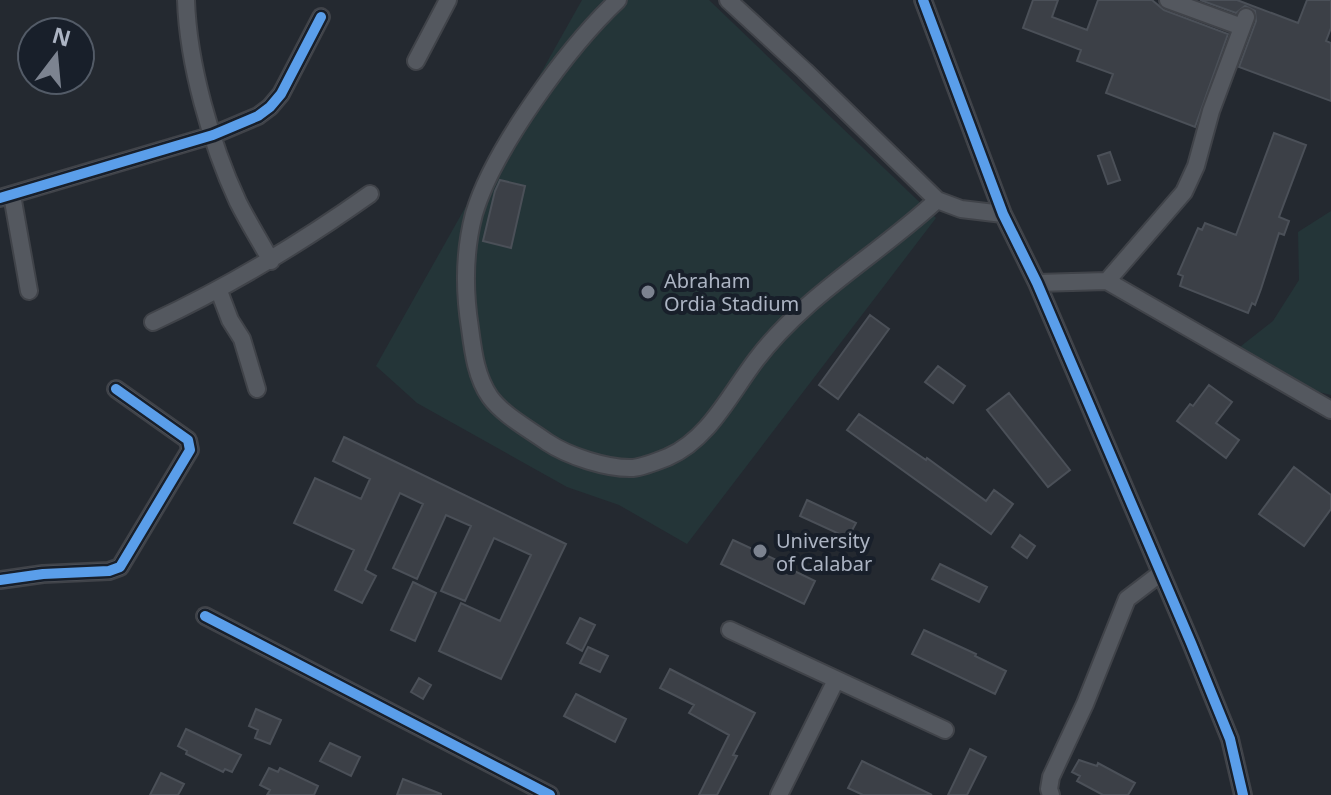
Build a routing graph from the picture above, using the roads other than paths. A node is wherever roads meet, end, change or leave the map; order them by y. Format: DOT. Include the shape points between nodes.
graph roads {
  1 [pos="186,0"];
  2 [pos="448,0"];
  3 [pos="618,0"];
  4 [pos="728,0"];
  5 [pos="923,0"];
  6 [pos="1168,0"];
  7 [pos="321,17"];
  8 [pos="416,61"];
  9 [pos="213,135"];
  10 [pos="370,194"];
  11 [pos="6,196"];
  12 [pos="937,200"];
  13 [pos="1003,214"];
  14 [pos="271,261"];
  15 [pos="1107,281"];
  16 [pos="1037,283"];
  17 [pos="29,291"];
  18 [pos="219,291"];
  19 [pos="153,322"];
  20 [pos="116,389"];
  21 [pos="257,389"];
  22 [pos="1331,410"];
  23 [pos="1161,573"];
  24 [pos="0,580"];
  25 [pos="205,616"];
  26 [pos="730,630"];
  27 [pos="836,680"];
  28 [pos="945,730"];
  29 [pos="517,779"];
  30 [pos="509,795"];
  31 [pos="550,795"];
  32 [pos="779,795"];
  33 [pos="1051,795"];
  34 [pos="1243,795"];
  1 -- 9 [label="street" via="195,68"];
  2 -- 8 [label="street"];
  3 -- 12 [label="street" via="567,55 495,166 475,212 466,254 474,362 491,397 559,450 634,468 669,457 695,439 729,401 756,359 787,325"];
  4 -- 12 [label="street"];
  5 -- 13 [label="street"];
  6 -- 15 [label="street" via="1244,22 1184,192"];
  7 -- 9 [label="street" via="270,107"];
  9 -- 11 [label="street"];
  9 -- 14 [label="street" via="238,201"];
  10 -- 14 [label="street"];
  11 -- 17 [label="street"];
  12 -- 13 [label="street"];
  13 -- 16 [label="street"];
  14 -- 18 [label="street"];
  15 -- 16 [label="street"];
  15 -- 22 [label="street"];
  16 -- 23 [label="street"];
  18 -- 19 [label="street"];
  18 -- 21 [label="street" via="242,339"];
  20 -- 24 [label="street" via="190,445 142,532 120,567 109,571"];
  23 -- 33 [label="street" via="1127,599 1051,777"];
  23 -- 34 [label="street" via="1230,739"];
  25 -- 29 [label="street"];
  26 -- 27 [label="street"];
  27 -- 28 [label="street"];
  27 -- 32 [label="street"];
  29 -- 30 [label="street"];
  29 -- 31 [label="street"];
}
